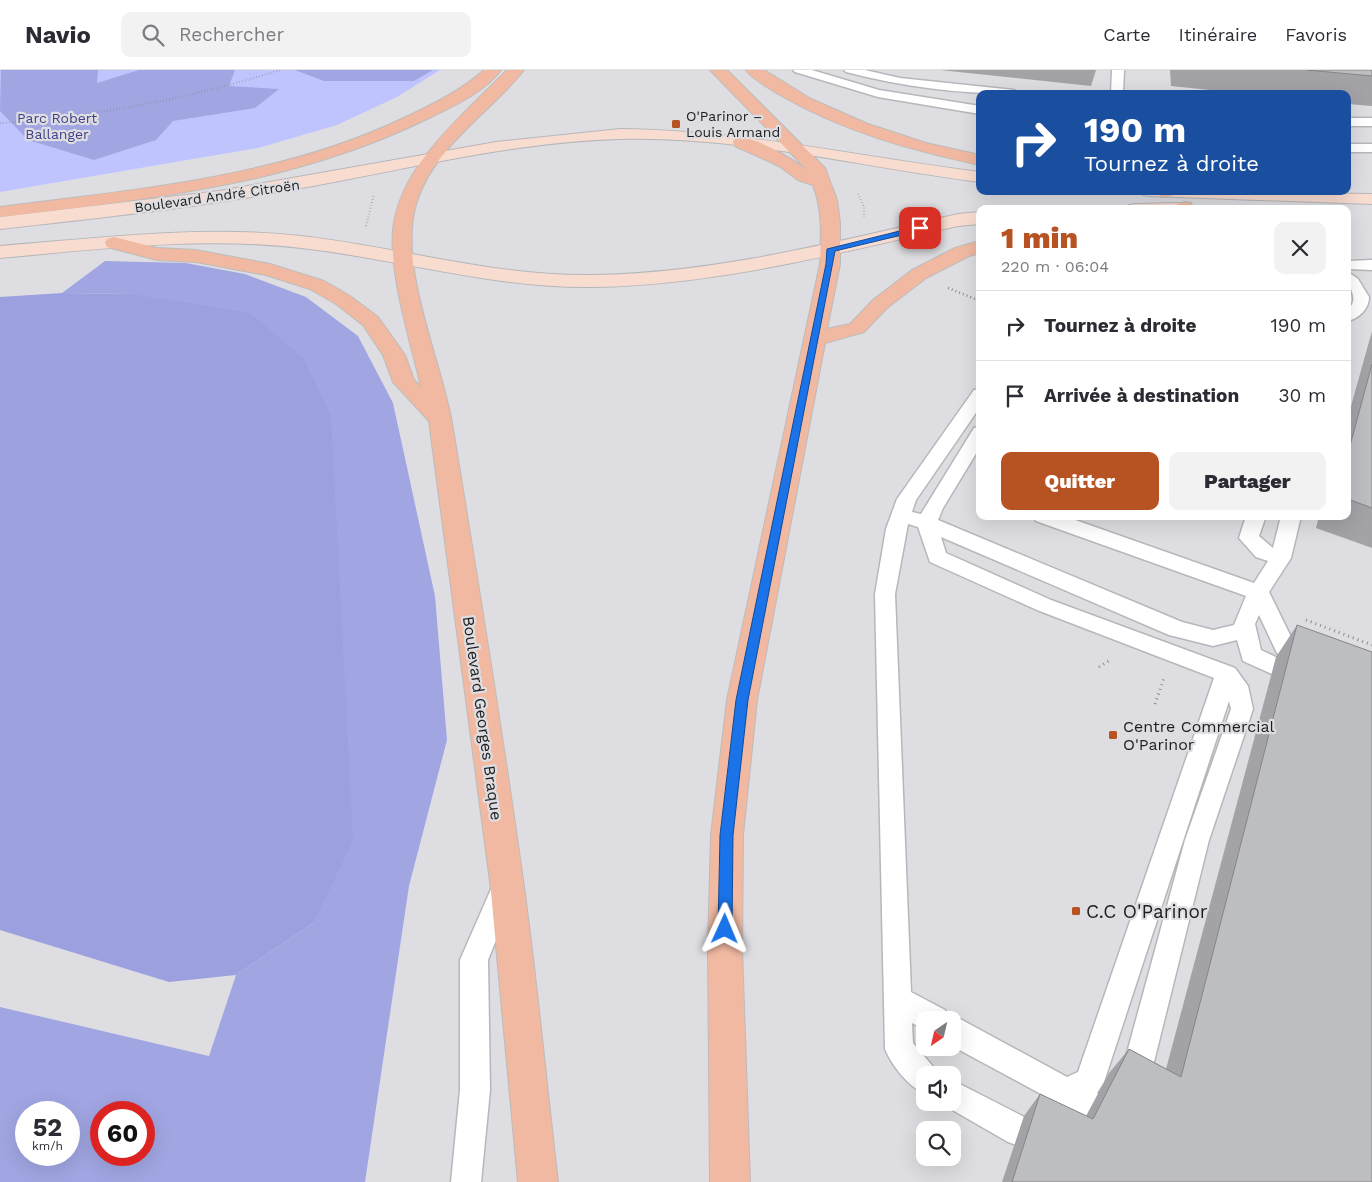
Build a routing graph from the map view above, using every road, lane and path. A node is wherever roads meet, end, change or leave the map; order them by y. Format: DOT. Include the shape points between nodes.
graph roads {
  1 [pos="280,70"];
  2 [pos="493,70"];
  3 [pos="516,70"];
  4 [pos="718,70"];
  5 [pos="754,70"];
  6 [pos="799,70"];
  7 [pos="850,70"];
  8 [pos="1118,70"];
  9 [pos="976,90"];
  10 [pos="1117,90"];
  11 [pos="976,109"];
  12 [pos="1351,122"];
  13 [pos="1372,122"];
  14 [pos="0,123"];
  15 [pos="741,142"];
  16 [pos="1351,148"];
  17 [pos="1372,148"];
  18 [pos="801,150"];
  19 [pos="976,159"];
  20 [pos="432,160"];
  21 [pos="976,176"];
  22 [pos="821,182"];
  23 [pos="1251,195"];
  24 [pos="1372,199"];
  25 [pos="0,212"];
  26 [pos="1351,214"];
  27 [pos="1372,215"];
  28 [pos="976,218"];
  29 [pos="0,223"];
  30 [pos="114,243"];
  31 [pos="976,248"];
  32 [pos="831,249"];
  33 [pos="0,252"];
  34 [pos="404,258"];
  35 [pos="1351,264"];
  36 [pos="1372,265"];
  37 [pos="1351,281"];
  38 [pos="1366,302"];
  39 [pos="1351,314"];
  40 [pos="816,338"];
  41 [pos="976,400"];
  42 [pos="440,419"];
  43 [pos="976,438"];
  44 [pos="901,515"];
  45 [pos="1054,520"];
  46 [pos="1255,520"];
  47 [pos="1290,520"];
  48 [pos="927,524"];
  49 [pos="1281,558"];
  50 [pos="1258,592"];
  51 [pos="1245,630"];
  52 [pos="1174,655"];
  53 [pos="1328,663"];
  54 [pos="1227,674"];
  55 [pos="507,881"];
  56 [pos="897,1000"];
  57 [pos="918,1011"];
  58 [pos="961,1035"];
  59 [pos="727,1040"];
  60 [pos="916,1069"];
  61 [pos="1134,1085"];
  62 [pos="961,1099"];
  63 [pos="1019,1131"];
  64 [pos="466,1182"];
  65 [pos="538,1182"];
  66 [pos="730,1182"];
  67 [pos="750,1182"];
  1 -- 14 [label="path" via="155,103 38,121"];
  2 -- 25 [label="main road" via="459,95 415,120 333,153 281,168 225,180"];
  3 -- 20 [label="main road"];
  4 -- 18 [label="main road"];
  5 -- 19 [label="main road" via="784,90 852,123 909,143"];
  6 -- 11 [label="lane" via="878,93"];
  7 -- 9 [label="lane" via="900,82"];
  8 -- 10 [label="lane"];
  12 -- 13 [label="lane"];
  15 -- 18 [label="main road, Boulevard André Citroën"];
  15 -- 20 [label="main road, Boulevard André Citroën" via="667,135 555,137"];
  15 -- 22 [label="main road"];
  16 -- 17 [label="lane"];
  18 -- 21 [label="main road"];
  18 -- 22 [label="main road" via="816,168"];
  20 -- 29 [label="main road, Boulevard André Citroën" via="162,205"];
  20 -- 34 [label="main road, Boulevard Georges Braque" via="408,201 402,231"];
  22 -- 32 [label="main road" via="828,200"];
  23 -- 24 [label="main road"];
  26 -- 27 [label="main road"];
  28 -- 32 [label="main road"];
  30 -- 33 [label="main road"];
  30 -- 34 [label="main road" via="216,238 281,241"];
  30 -- 42 [label="main road" via="157,254 196,256 270,270 317,285 371,321 394,355 404,382"];
  31 -- 40 [label="main road" via="919,274 880,304 857,328"];
  32 -- 34 [label="main road" via="686,276 593,281 518,278"];
  32 -- 40 [label="main road"];
  34 -- 42 [label="main road, Boulevard Georges Braque"];
  35 -- 36 [label="lane"];
  37 -- 38 [label="lane"];
  38 -- 39 [label="lane"];
  40 -- 59 [label="main road" via="742,700 727,835"];
  41 -- 44 [label="lane" via="907,499"];
  42 -- 55 [label="main road, Boulevard Georges Braque"];
  43 -- 48 [label="lane" via="932,508"];
  44 -- 48 [label="lane"];
  44 -- 56 [label="lane" via="885,594"];
  45 -- 50 [label="lane"];
  46 -- 49 [label="lane" via="1249,538 1264,552"];
  47 -- 49 [label="lane"];
  48 -- 51 [label="lane" via="1177,629 1213,638"];
  48 -- 52 [label="lane" via="937,557 1044,605"];
  49 -- 50 [label="lane"];
  50 -- 51 [label="lane" via="1244,624"];
  50 -- 53 [label="lane" via="1284,648"];
  51 -- 52 [label="lane" via="1251,655 1272,673"];
  52 -- 54 [label="lane"];
  54 -- 58 [label="lane" via="1089,1082 1080,1099"];
  54 -- 61 [label="lane" via="1237,686 1242,709 1197,840"];
  55 -- 64 [label="lane" via="474,960 475,1090"];
  55 -- 65 [label="main road, Boulevard Georges Braque"];
  56 -- 57 [label="lane"];
  56 -- 60 [label="lane" via="899,1049"];
  59 -- 66 [label="main road"];
  59 -- 67 [label="lane"];
  62 -- 63 [label="lane"];
}
